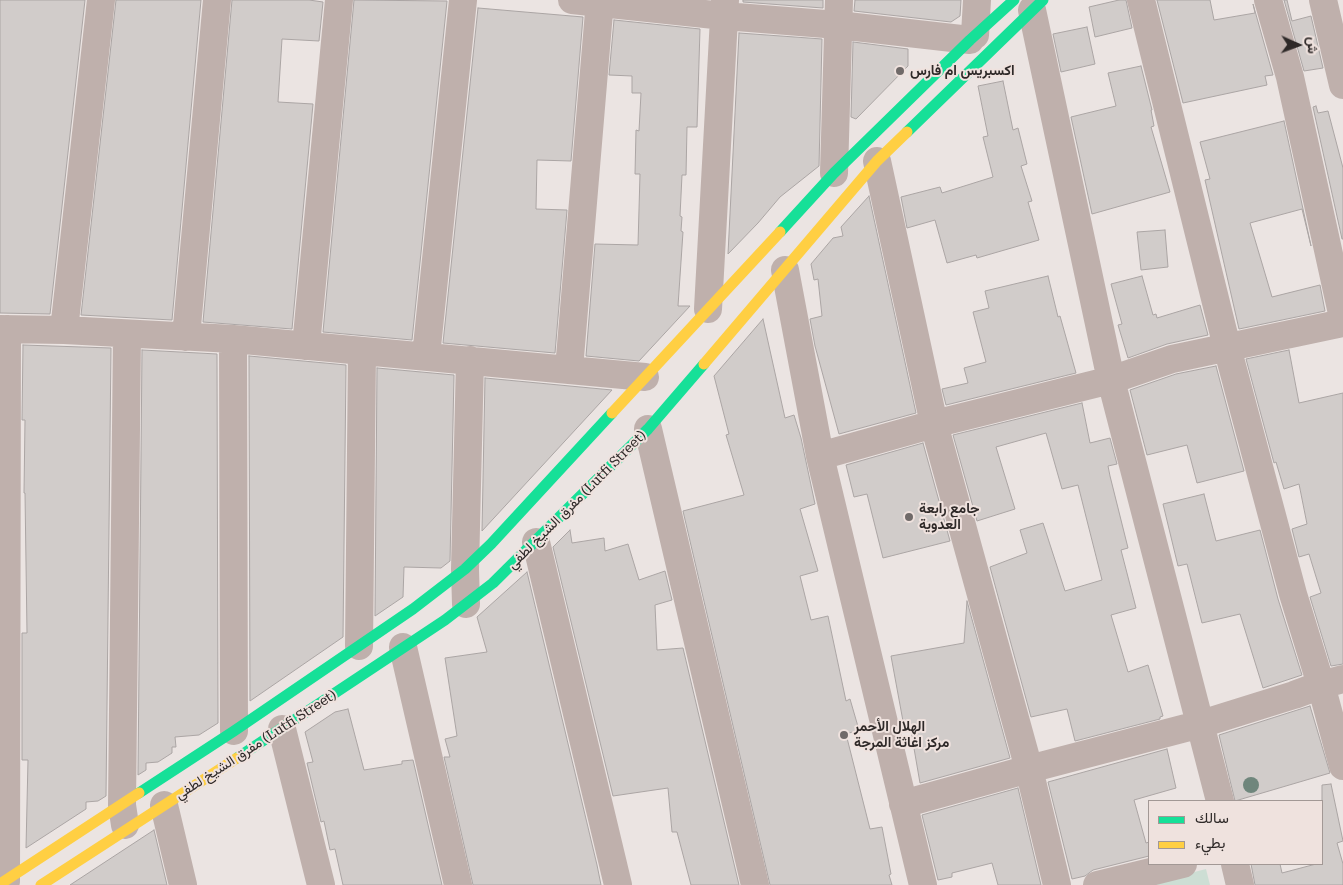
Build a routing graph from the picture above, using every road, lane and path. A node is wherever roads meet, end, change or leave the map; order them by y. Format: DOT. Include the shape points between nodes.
graph roads {
  1 [pos="102,0"];
  2 [pos="217,0"];
  3 [pos="339,0"];
  4 [pos="463,0"];
  5 [pos="572,0"];
  6 [pos="977,0"];
  7 [pos="1141,0"];
  8 [pos="1268,0"];
  9 [pos="1324,0"];
  10 [pos="600,2"];
  11 [pos="1029,7"];
  12 [pos="725,8"];
  13 [pos="838,13"];
  14 [pos="972,37"];
  15 [pos="1343,85"];
  16 [pos="877,161"];
  17 [pos="834,173"];
  18 [pos="786,270"];
  19 [pos="708,309"];
  20 [pos="1343,318"];
  21 [pos="1343,323"];
  22 [pos="4,329"];
  23 [pos="64,330"];
  24 [pos="126,334"];
  25 [pos="186,338"];
  26 [pos="233,340"];
  27 [pos="306,346"];
  28 [pos="1227,347"];
  29 [pos="362,351"];
  30 [pos="426,356"];
  31 [pos="470,360"];
  32 [pos="569,369"];
  33 [pos="645,377"];
  34 [pos="1111,380"];
  35 [pos="934,424"];
  36 [pos="648,428"];
  37 [pos="820,456"];
  38 [pos="536,542"];
  39 [pos="465,569"];
  40 [pos="466,604"];
  41 [pos="359,646"];
  42 [pos="402,648"];
  43 [pos="1332,682"];
  44 [pos="1201,724"];
  45 [pos="282,729"];
  46 [pos="234,731"];
  47 [pos="1343,766"];
  48 [pos="1029,769"];
  49 [pos="1220,800"];
  50 [pos="903,804"];
  51 [pos="164,805"];
  52 [pos="124,818"];
  53 [pos="1179,865"];
  54 [pos="1235,865"];
  55 [pos="3,883"];
  56 [pos="41,885"];
  57 [pos="183,885"];
  58 [pos="321,885"];
  59 [pos="458,885"];
  60 [pos="618,885"];
  61 [pos="755,885"];
  62 [pos="923,885"];
  63 [pos="1057,885"];
  64 [pos="1097,885"];
  65 [pos="1240,885"];
  1 -- 23 [label="street"];
  2 -- 25 [label="street"];
  3 -- 27 [label="street"];
  4 -- 30 [label="street"];
  5 -- 10 [label="street"];
  6 -- 14 [label="street"];
  7 -- 28 [label="street"];
  8 -- 20 [label="street" via="1290,77"];
  9 -- 15 [label="street"];
  10 -- 12 [label="street"];
  10 -- 32 [label="street"];
  11 -- 14 [label="street"];
  11 -- 16 [label="street, مفرق الشيخ لطفي (Lutfi Street)"];
  11 -- 34 [label="street"];
  12 -- 13 [label="street"];
  12 -- 19 [label="street"];
  13 -- 14 [label="street"];
  13 -- 17 [label="street"];
  14 -- 17 [label="street"];
  16 -- 18 [label="street, مفرق الشيخ لطفي (Lutfi Street)"];
  16 -- 35 [label="street"];
  17 -- 19 [label="street"];
  18 -- 36 [label="street, مفرق الشيخ لطفي (Lutfi Street)"];
  18 -- 37 [label="street"];
  19 -- 33 [label="street"];
  21 -- 28 [label="street"];
  22 -- 23 [label="street"];
  22 -- 55 [label="street"];
  23 -- 24 [label="street"];
  24 -- 25 [label="street"];
  24 -- 52 [label="street"];
  25 -- 26 [label="street"];
  26 -- 27 [label="street"];
  26 -- 46 [label="street"];
  27 -- 29 [label="street"];
  28 -- 34 [label="street" via="1172,359"];
  28 -- 43 [label="street" via="1293,594"];
  29 -- 30 [label="street"];
  29 -- 41 [label="street"];
  30 -- 31 [label="street"];
  31 -- 32 [label="street"];
  31 -- 39 [label="street"];
  32 -- 33 [label="street"];
  33 -- 39 [label="street"];
  34 -- 35 [label="street"];
  34 -- 44 [label="street"];
  35 -- 37 [label="street"];
  35 -- 48 [label="street"];
  36 -- 38 [label="street, مفرق الشيخ لطفي (Lutfi Street)"];
  36 -- 61 [label="street"];
  37 -- 50 [label="street"];
  38 -- 40 [label="street, مفرق الشيخ لطفي (Lutfi Street)"];
  38 -- 60 [label="street"];
  39 -- 40 [label="street"];
  39 -- 41 [label="street"];
  40 -- 42 [label="street, مفرق الشيخ لطفي (Lutfi Street)"];
  41 -- 46 [label="street"];
  42 -- 45 [label="street, مفرق الشيخ لطفي (Lutfi Street)"];
  42 -- 59 [label="street"];
  43 -- 44 [label="street"];
  43 -- 47 [label="street"];
  44 -- 48 [label="street"];
  44 -- 49 [label="street"];
  45 -- 51 [label="street, مفرق الشيخ لطفي (Lutfi Street)"];
  45 -- 58 [label="street"];
  46 -- 52 [label="street"];
  48 -- 50 [label="street"];
  48 -- 63 [label="street"];
  50 -- 62 [label="street"];
  51 -- 52 [label="street, مفرق الشيخ لطفي (Lutfi Street)"];
  51 -- 57 [label="street"];
  52 -- 55 [label="street"];
  52 -- 56 [label="street, مفرق الشيخ لطفي (Lutfi Street)"];
  53 -- 64 [label="street"];
  54 -- 65 [label="street"];
}
